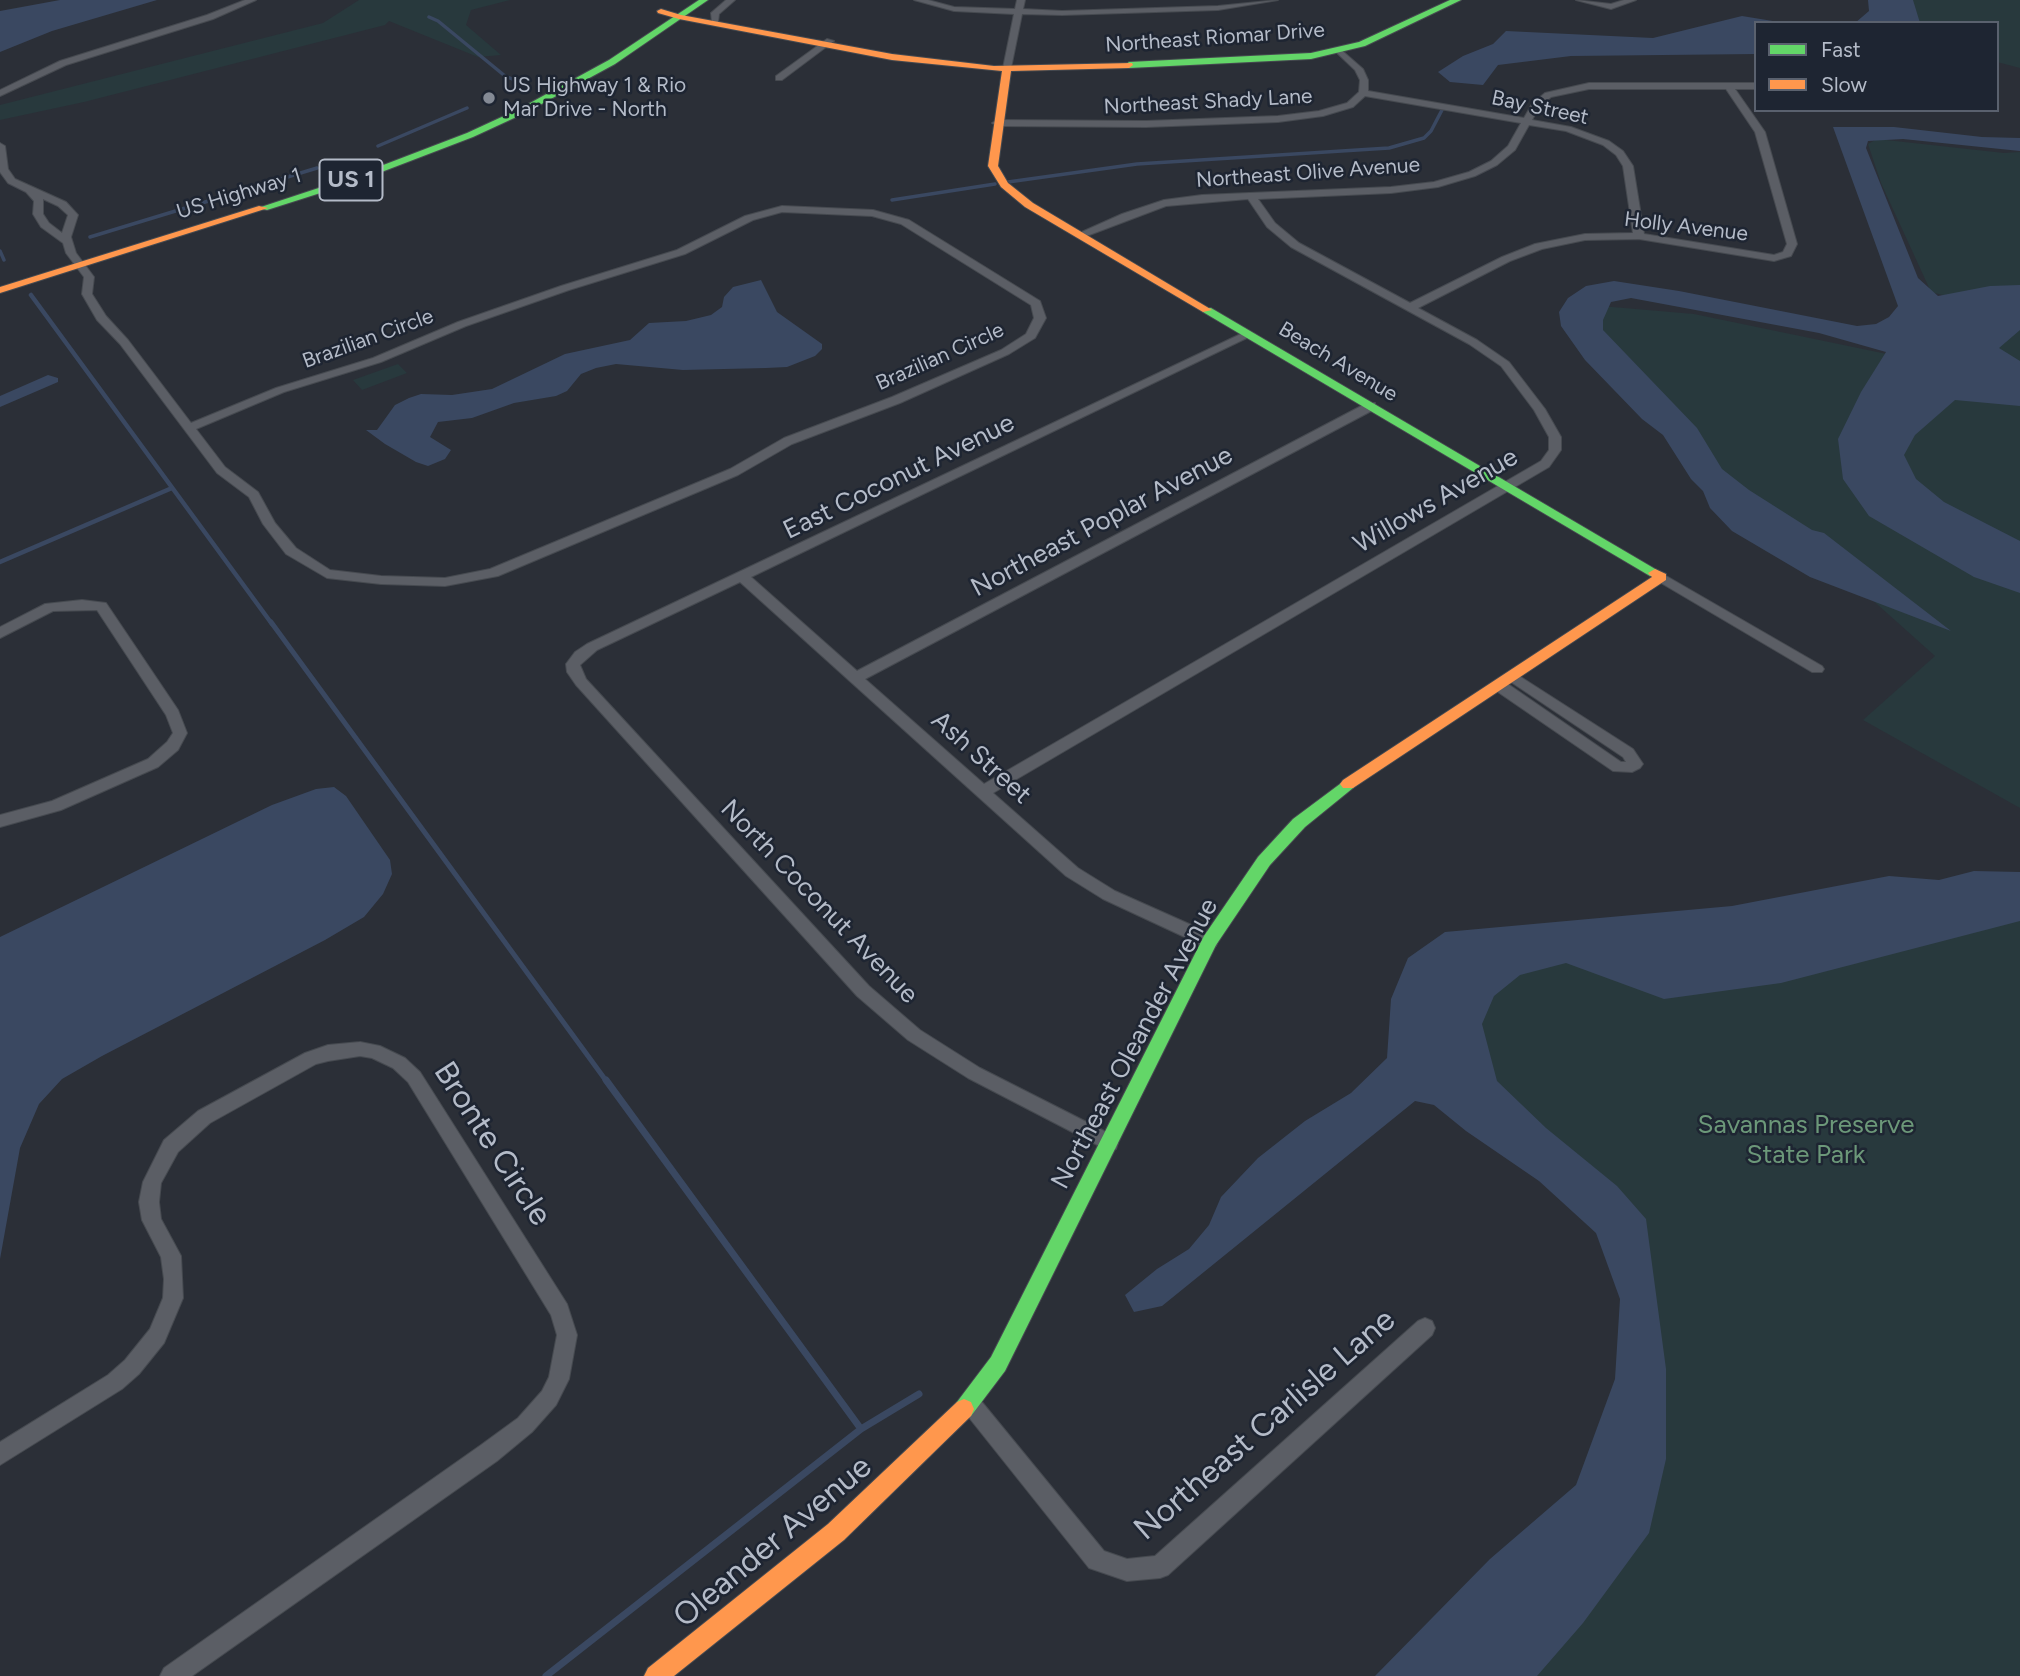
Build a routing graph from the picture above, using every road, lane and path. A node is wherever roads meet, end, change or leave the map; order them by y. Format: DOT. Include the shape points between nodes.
graph roads {
  1 [pos="252,0"];
  2 [pos="704,0"];
  3 [pos="715,0"];
  4 [pos="731,0"];
  5 [pos="918,0"];
  6 [pos="1021,0"];
  7 [pos="1274,0"];
  8 [pos="1457,0"];
  9 [pos="1580,0"];
  10 [pos="1632,0"];
  11 [pos="680,10"];
  12 [pos="661,11"];
  13 [pos="1019,11"];
  14 [pos="715,20"];
  15 [pos="828,43"];
  16 [pos="1339,51"];
  17 [pos="1007,68"];
  18 [pos="779,78"];
  19 [pos="1730,86"];
  20 [pos="1754,86"];
  21 [pos="0,93"];
  22 [pos="1363,93"];
  23 [pos="1527,122"];
  24 [pos="998,123"];
  25 [pos="0,146"];
  26 [pos="31,192"];
  27 [pos="1251,196"];
  28 [pos="1080,235"];
  29 [pos="1639,236"];
  30 [pos="73,254"];
  31 [pos="0,275"];
  32 [pos="0,290"];
  33 [pos="1410,307"];
  34 [pos="1249,334"];
  35 [pos="1371,406"];
  36 [pos="191,427"];
  37 [pos="1507,486"];
  38 [pos="743,577"];
  39 [pos="1661,577"];
  40 [pos="0,633"];
  41 [pos="573,664"];
  42 [pos="1817,669"];
  43 [pos="855,678"];
  44 [pos="1506,681"];
  45 [pos="982,792"];
  46 [pos="0,821"];
  47 [pos="1210,941"];
  48 [pos="1109,1143"];
  49 [pos="1425,1328"];
  50 [pos="970,1403"];
  51 [pos="924,1448"];
  52 [pos="0,1454"];
  53 [pos="172,1676"];
  54 [pos="656,1676"];
  1 -- 21 [label="street" via="63,63"];
  2 -- 11 [label="street, US Highway 1 / US 1"];
  3 -- 4 [label="street"];
  4 -- 14 [label="street" via="715,13"];
  5 -- 13 [label="street" via="954,9"];
  6 -- 13 [label="street, Beach Avenue"];
  7 -- 13 [label="street" via="1218,8"];
  8 -- 16 [label="street, Northeast Riomar Drive" via="1385,35"];
  9 -- 10 [label="street" via="1611,7"];
  11 -- 12 [label="street, Northeast Riomar Drive"];
  11 -- 14 [label="street, Northeast Riomar Drive"];
  11 -- 15 [label="street, Northeast Riomar Drive"];
  11 -- 30 [label="street, US Highway 1 / US 1" via="612,62 470,135 355,179"];
  12 -- 30 [label="street, US Highway 1 / US 1" via="569,70 456,126 340,170"];
  13 -- 17 [label="street, Beach Avenue"];
  14 -- 15 [label="street, Northeast Riomar Drive"];
  15 -- 17 [label="street, Northeast Riomar Drive" via="941,64"];
  15 -- 18 [label="street"];
  16 -- 17 [label="street, Northeast Riomar Drive" via="1239,61"];
  16 -- 22 [label="street" via="1359,69"];
  17 -- 24 [label="street, Beach Avenue"];
  19 -- 20 [label="street, Northeast Olive Avenue"];
  19 -- 23 [label="street, Northeast Olive Avenue" via="1566,90 1548,95 1535,106"];
  19 -- 29 [label="street, Holly Avenue" via="1760,132 1792,244 1787,254 1774,258"];
  22 -- 23 [label="street, Bay Street"];
  22 -- 24 [label="street, Northeast Shady Lane" via="1350,105 1278,119"];
  23 -- 27 [label="street, Northeast Olive Avenue" via="1512,148 1494,163 1435,184"];
  23 -- 29 [label="street, Bay Street" via="1585,134 1620,153 1628,166"];
  24 -- 28 [label="street, Beach Avenue" via="993,166 998,178 1029,205"];
  25 -- 26 [label="street" via="5,174"];
  26 -- 30 [label="street" via="45,225"];
  26 -- 30 [label="street, Brazilian Circle" via="44,195 73,215 66,237"];
  27 -- 28 [label="street, Northeast Olive Avenue" via="1164,203"];
  27 -- 33 [label="street, Willows Avenue" via="1271,225 1295,245"];
  28 -- 34 [label="street, Beach Avenue"];
  29 -- 33 [label="street, Holly Avenue" via="1586,237 1539,246"];
  30 -- 31 [label="street, US Highway 1 / US 1"];
  30 -- 32 [label="street, US Highway 1 / US 1"];
  30 -- 36 [label="street, Brazilian Circle" via="89,277 87,294 101,318"];
  33 -- 37 [label="street, Willows Avenue" via="1505,364 1555,437 1555,450 1545,464"];
  34 -- 35 [label="street, Beach Avenue"];
  34 -- 38 [label="street, East Coconut Avenue"];
  35 -- 37 [label="street, Beach Avenue"];
  35 -- 43 [label="street, Northeast Poplar Avenue"];
  36 -- 36 [label="street, Brazilian Circle" via="280,390 377,360 461,324 681,252 749,218 782,209 873,213 905,222 1036,303 1040,318 1031,336 1005,352 788,441 734,472 493,573 444,582 327,574 291,551 254,495 221,470"];
  37 -- 39 [label="street, Beach Avenue"];
  37 -- 45 [label="street, Willows Avenue"];
  38 -- 41 [label="street, East Coconut Avenue" via="592,647"];
  38 -- 43 [label="street, Ash Street"];
  39 -- 42 [label="street, Beach Avenue"];
  39 -- 44 [label="street, Northeast Oleander Avenue"];
  40 -- 46 [label="street" via="50,607 102,607 173,714 180,733 153,763 57,806"];
  41 -- 48 [label="street, North Coconut Avenue" via="581,682 863,990 914,1035 964,1067"];
  43 -- 45 [label="street, Ash Street"];
  44 -- 44 [label="street" via="1618,767 1635,764 1628,753"];
  44 -- 47 [label="street, Northeast Oleander Avenue" via="1340,789 1299,824 1264,860"];
  45 -- 47 [label="street, Ash Street" via="1072,872 1109,895"];
  47 -- 48 [label="street, Northeast Oleander Avenue"];
  48 -- 50 [label="street, Northeast Oleander Avenue" via="998,1364"];
  49 -- 50 [label="street, Northeast Carlisle Lane" via="1160,1567 1127,1570 1097,1560"];
  50 -- 51 [label="street, Northeast Oleander Avenue"];
  51 -- 54 [label="street, Oleander Avenue" via="836,1532"];
  52 -- 53 [label="street, Bronte Circle" via="114,1382 157,1336 173,1298 174,1279 171,1256 152,1220 152,1182 171,1146 189,1128 311,1058 328,1053 374,1051 399,1063 414,1077 561,1311 566,1335 559,1379 525,1425 498,1446"];
}
